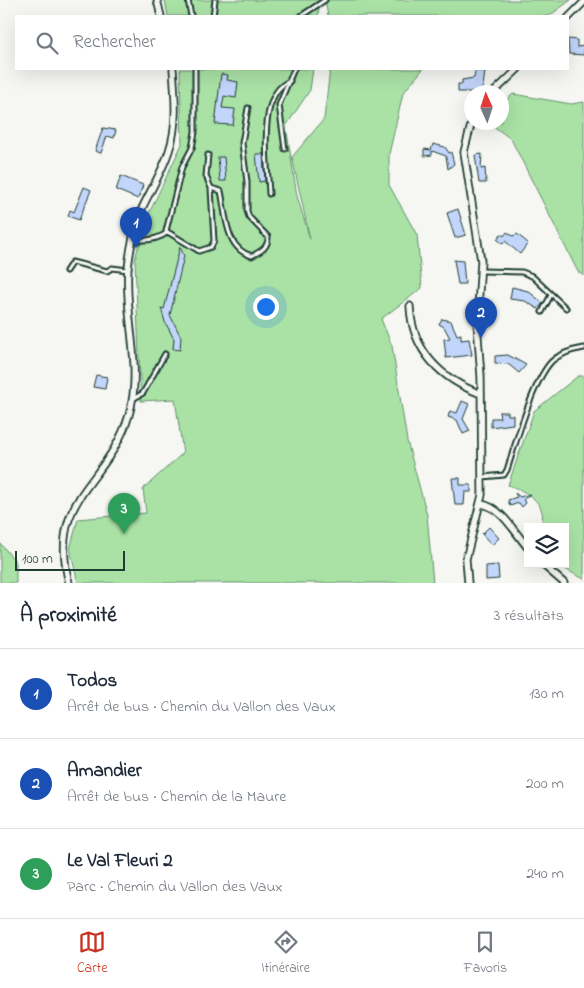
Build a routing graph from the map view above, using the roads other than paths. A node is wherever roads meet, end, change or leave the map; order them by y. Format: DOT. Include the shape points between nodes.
graph roads {
  1 [pos="157,0"];
  2 [pos="188,0"];
  3 [pos="215,0"];
  4 [pos="325,0"];
  5 [pos="584,2"];
  6 [pos="161,15"];
  7 [pos="191,15"];
  8 [pos="213,15"];
  9 [pos="302,15"];
  10 [pos="569,17"];
  11 [pos="174,70"];
  12 [pos="195,70"];
  13 [pos="294,70"];
  14 [pos="517,70"];
  15 [pos="290,81"];
  16 [pos="501,85"];
  17 [pos="248,108"];
  18 [pos="470,130"];
  19 [pos="285,149"];
  20 [pos="208,155"];
  21 [pos="211,188"];
  22 [pos="269,194"];
  23 [pos="168,232"];
  24 [pos="133,240"];
  25 [pos="128,270"];
  26 [pos="66,271"];
  27 [pos="481,271"];
  28 [pos="551,296"];
  29 [pos="410,306"];
  30 [pos="566,308"];
  31 [pos="542,312"];
  32 [pos="584,348"];
  33 [pos="165,354"];
  34 [pos="481,394"];
  35 [pos="132,399"];
  36 [pos="482,477"];
  37 [pos="481,504"];
  38 [pos="524,543"];
  39 [pos="547,568"];
  40 [pos="70,583"];
  41 [pos="468,583"];
  42 [pos="564,583"];
  1 -- 6 [label="street"];
  2 -- 7 [label="lane"];
  3 -- 8 [label="lane"];
  4 -- 9 [label="lane"];
  5 -- 10 [label="street"];
  11 -- 24 [label="street" via="174,135"];
  12 -- 23 [label="lane" via="195,132 166,222"];
  13 -- 15 [label="lane"];
  14 -- 16 [label="street"];
  15 -- 19 [label="lane" via="279,105"];
  15 -- 22 [label="lane" via="272,96 266,130"];
  17 -- 21 [label="lane" via="242,143 248,211 249,217 268,237 264,250 252,256 243,254 228,228 222,191"];
  18 -- 27 [label="street" via="464,152"];
  20 -- 21 [label="lane" via="206,176"];
  21 -- 23 [label="lane" via="214,241 211,247 194,250"];
  23 -- 24 [label="lane" via="162,237"];
  24 -- 25 [label="street"];
  25 -- 26 [label="lane" via="107,271 72,262"];
  25 -- 35 [label="street" via="135,367"];
  27 -- 28 [label="lane" via="522,272 549,290"];
  27 -- 34 [label="street" via="476,323"];
  28 -- 30 [label="lane"];
  28 -- 31 [label="lane"];
  29 -- 34 [label="street" via="414,331 422,350 448,378"];
  32 -- 36 [label="lane" via="565,353 552,361 542,375 507,470 504,474"];
  33 -- 35 [label="lane" via="143,393"];
  34 -- 36 [label="street"];
  35 -- 40 [label="street" via="123,431 76,502 68,520 64,541"];
  36 -- 37 [label="street"];
  37 -- 38 [label="street" via="489,505 499,513"];
  37 -- 41 [label="street" via="466,559"];
  39 -- 42 [label="street"];
}
